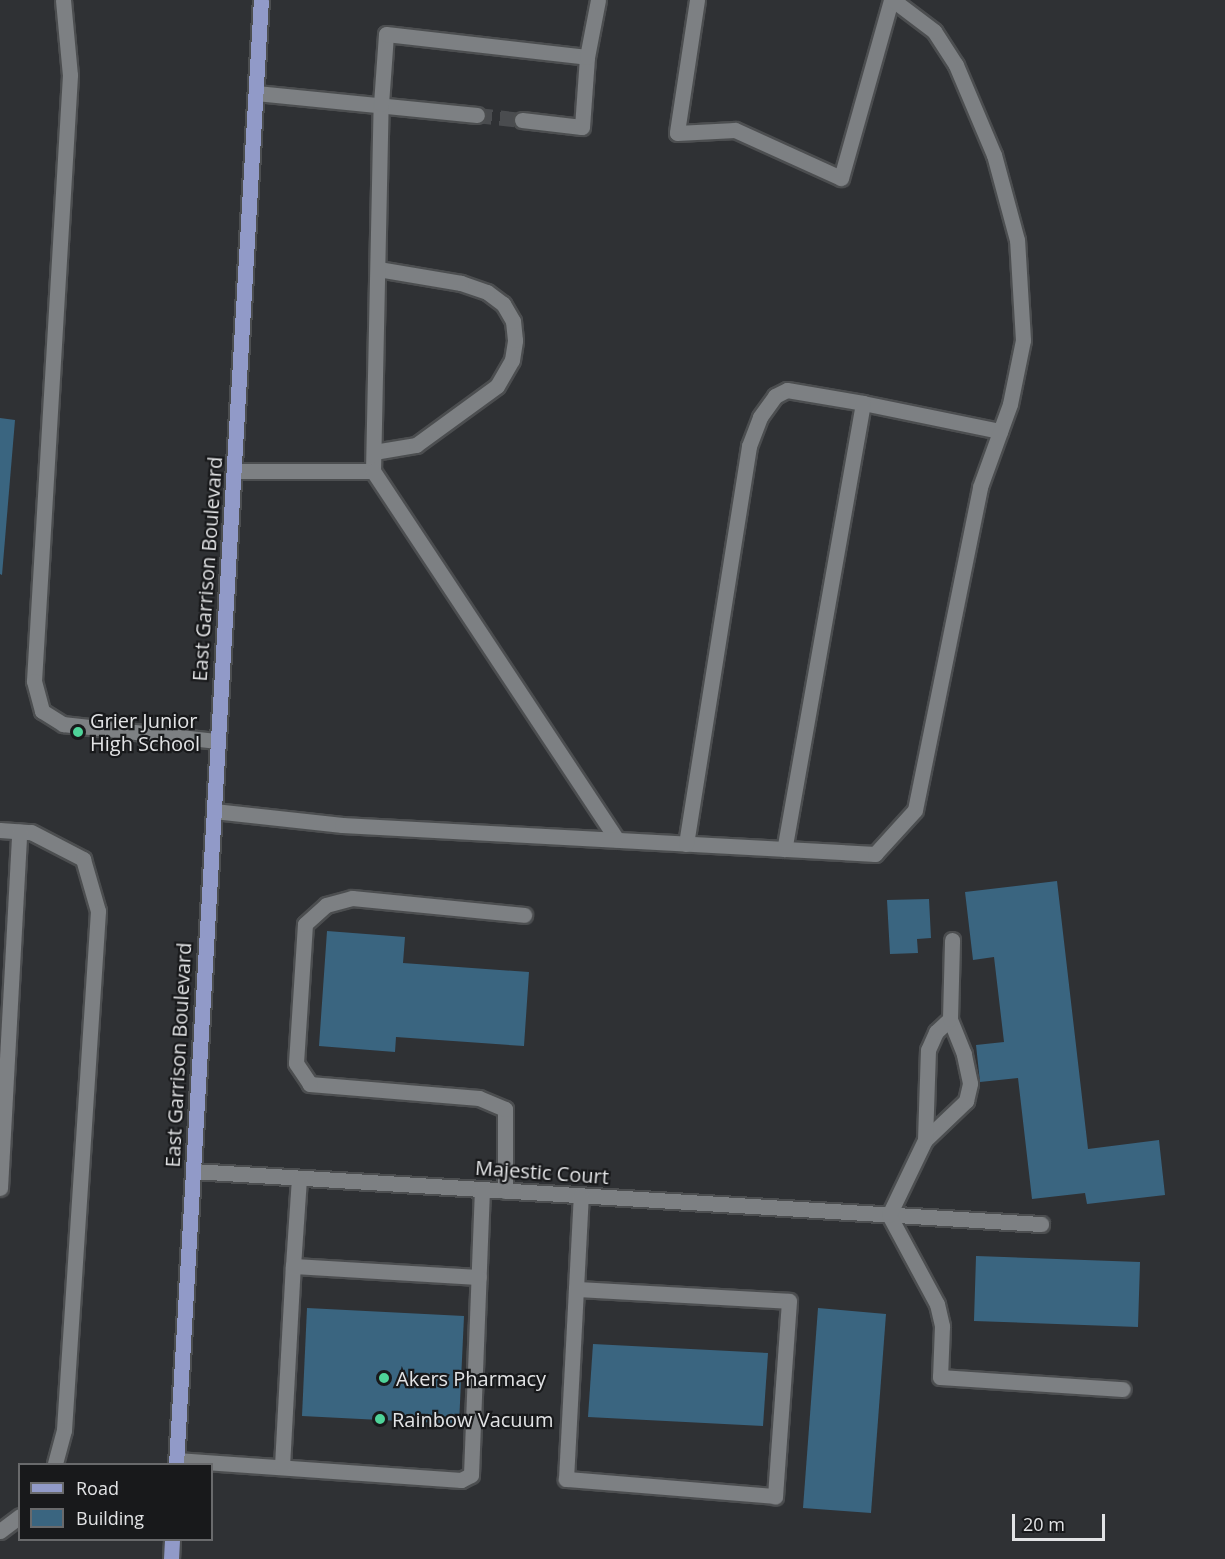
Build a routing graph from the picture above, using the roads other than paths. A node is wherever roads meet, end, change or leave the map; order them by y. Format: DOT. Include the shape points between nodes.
graph roads {
  1 [pos="63,0"];
  2 [pos="261,0"];
  3 [pos="598,0"];
  4 [pos="697,0"];
  5 [pos="892,0"];
  6 [pos="587,57"];
  7 [pos="256,93"];
  8 [pos="381,104"];
  9 [pos="477,115"];
  10 [pos="522,120"];
  11 [pos="378,269"];
  12 [pos="863,403"];
  13 [pos="1000,431"];
  14 [pos="374,452"];
  15 [pos="234,471"];
  16 [pos="374,471"];
  17 [pos="217,741"];
  18 [pos="214,811"];
  19 [pos="0,830"];
  20 [pos="19,832"];
  21 [pos="617,840"];
  22 [pos="686,844"];
  23 [pos="784,849"];
  24 [pos="524,915"];
  25 [pos="952,940"];
  26 [pos="950,1019"];
  27 [pos="925,1140"];
  28 [pos="193,1171"];
  29 [pos="298,1178"];
  30 [pos="0,1188"];
  31 [pos="482,1190"];
  32 [pos="505,1191"];
  33 [pos="581,1196"];
  34 [pos="889,1215"];
  35 [pos="1041,1224"];
  36 [pos="293,1266"];
  37 [pos="479,1277"];
  38 [pos="576,1289"];
  39 [pos="1123,1389"];
  40 [pos="176,1462"];
  41 [pos="55,1463"];
  42 [pos="202,1463"];
  43 [pos="213,1463"];
  44 [pos="282,1466"];
  45 [pos="18,1518"];
  46 [pos="0,1531"];
  47 [pos="172,1541"];
  48 [pos="171,1559"];
  1 -- 17 [label="street" via="70,75 34,681 42,711 63,724"];
  2 -- 7 [label="main road, East Garrison Boulevard"];
  3 -- 6 [label="street"];
  4 -- 5 [label="street" via="677,133 735,130 841,178"];
  5 -- 13 [label="street" via="934,31 956,65 994,154 1017,240 1023,340 1010,404"];
  6 -- 8 [label="street" via="386,34"];
  6 -- 10 [label="street" via="582,127"];
  7 -- 8 [label="street"];
  7 -- 15 [label="main road, East Garrison Boulevard"];
  8 -- 9 [label="street"];
  8 -- 11 [label="street"];
  11 -- 14 [label="street"];
  11 -- 14 [label="street" via="461,283 487,292 502,304 513,321 515,340 512,360 497,386 416,445"];
  12 -- 13 [label="street"];
  12 -- 22 [label="street" via="787,390 775,396 759,417 749,446"];
  12 -- 23 [label="street"];
  13 -- 23 [label="street" via="980,487 915,810 875,854"];
  14 -- 16 [label="street"];
  15 -- 16 [label="street"];
  15 -- 17 [label="main road, East Garrison Boulevard"];
  16 -- 21 [label="street"];
  17 -- 18 [label="main road, East Garrison Boulevard"];
  18 -- 21 [label="street" via="342,825"];
  18 -- 28 [label="main road, East Garrison Boulevard"];
  19 -- 20 [label="street"];
  20 -- 30 [label="street"];
  20 -- 41 [label="street" via="31,832 83,860 98,911 64,1430"];
  21 -- 22 [label="street"];
  22 -- 23 [label="street"];
  24 -- 32 [label="street" via="352,898 326,905 305,924 296,1052 296,1064 310,1084 479,1098 505,1109"];
  25 -- 26 [label="street"];
  26 -- 27 [label="street" via="936,1032 928,1050"];
  26 -- 27 [label="street" via="964,1054 969,1083 966,1101"];
  27 -- 34 [label="street"];
  28 -- 29 [label="street, Majestic Court"];
  28 -- 40 [label="main road, East Garrison Boulevard"];
  29 -- 31 [label="street, Majestic Court"];
  29 -- 36 [label="street"];
  31 -- 32 [label="street, Majestic Court"];
  31 -- 37 [label="street"];
  32 -- 33 [label="street, Majestic Court"];
  33 -- 34 [label="street, Majestic Court"];
  33 -- 38 [label="street"];
  34 -- 35 [label="street, Majestic Court"];
  34 -- 39 [label="street" via="938,1304 942,1326 940,1377"];
  36 -- 37 [label="street"];
  36 -- 44 [label="street"];
  37 -- 44 [label="street" via="471,1474 461,1480"];
  38 -- 38 [label="street" via="566,1479 775,1496 789,1301"];
  40 -- 42 [label="street"];
  43 -- 44 [label="street"];
  45 -- 46 [label="street"];
  47 -- 48 [label="main road"];
}
